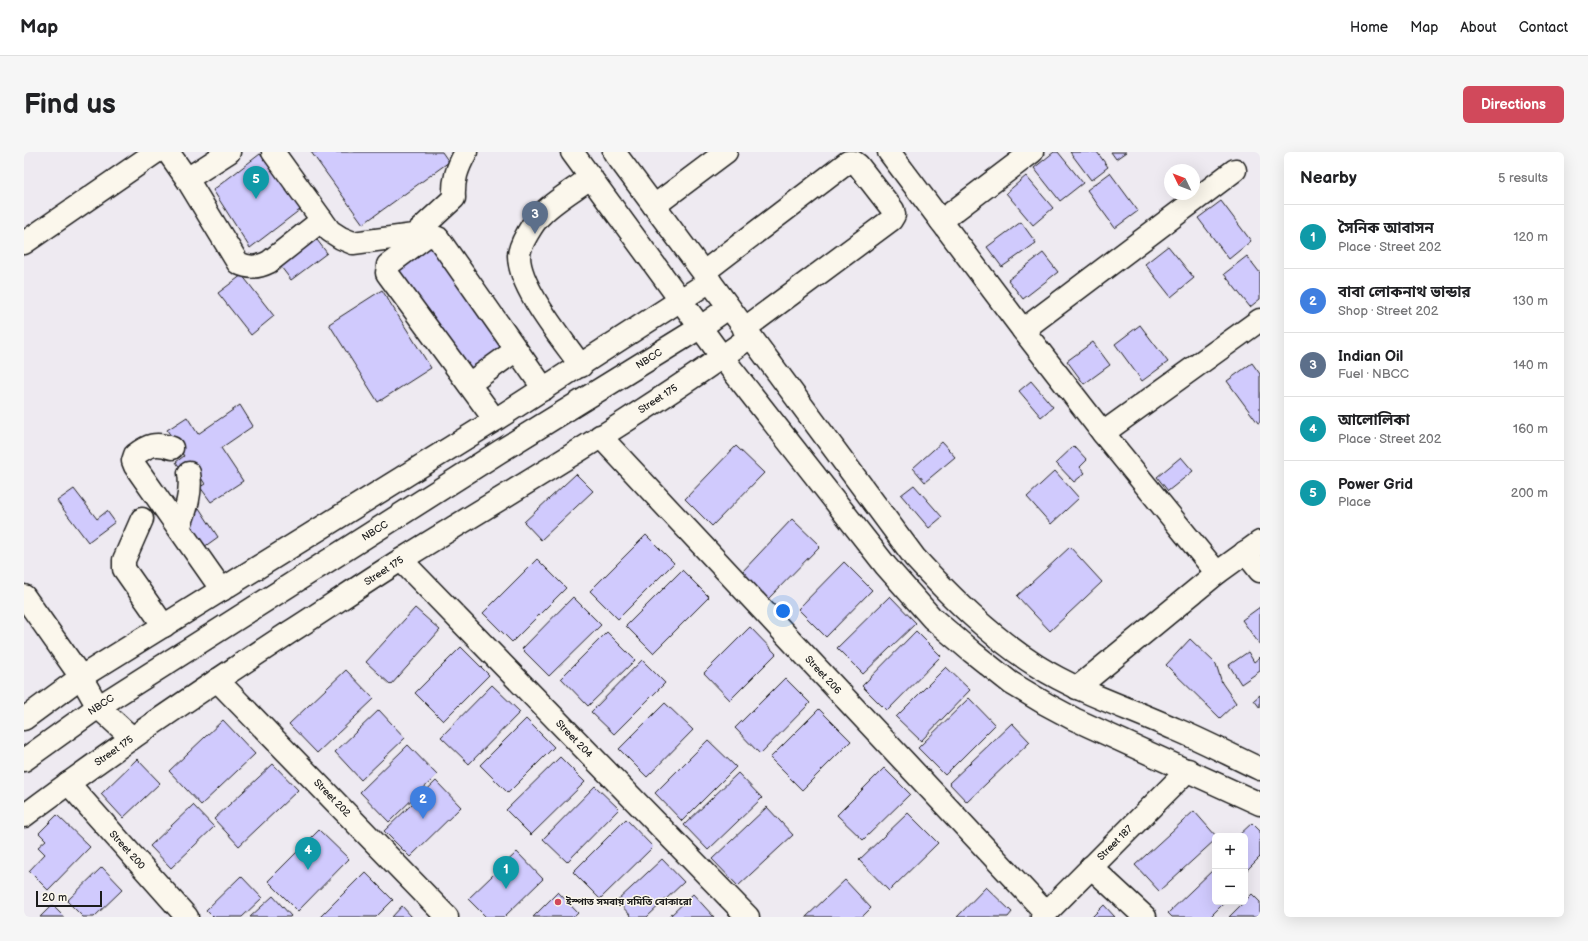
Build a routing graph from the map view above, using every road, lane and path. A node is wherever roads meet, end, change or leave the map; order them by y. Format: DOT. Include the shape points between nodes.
graph roads {
  1 [pos="156,152"];
  2 [pos="168,152"];
  3 [pos="229,152"];
  4 [pos="273,152"];
  5 [pos="466,152"];
  6 [pos="572,152"];
  7 [pos="614,152"];
  8 [pos="726,152"];
  9 [pos="838,152"];
  10 [pos="889,152"];
  11 [pos="1032,152"];
  12 [pos="1235,170"];
  13 [pos="591,178"];
  14 [pos="186,179"];
  15 [pos="654,206"];
  16 [pos="322,220"];
  17 [pos="941,221"];
  18 [pos="24,243"];
  19 [pos="703,272"];
  20 [pos="682,301"];
  21 [pos="728,308"];
  22 [pos="1260,320"];
  23 [pos="701,327"];
  24 [pos="1023,330"];
  25 [pos="747,333"];
  26 [pos="516,350"];
  27 [pos="722,357"];
  28 [pos="581,366"];
  29 [pos="469,384"];
  30 [pos="544,389"];
  31 [pos="495,420"];
  32 [pos="1103,432"];
  33 [pos="600,436"];
  34 [pos="172,448"];
  35 [pos="189,473"];
  36 [pos="142,519"];
  37 [pos="179,528"];
  38 [pos="1253,547"];
  39 [pos="401,560"];
  40 [pos="1260,571"];
  41 [pos="1217,573"];
  42 [pos="222,590"];
  43 [pos="24,596"];
  44 [pos="164,626"];
  45 [pos="81,677"];
  46 [pos="217,680"];
  47 [pos="1077,688"];
  48 [pos="98,707"];
  49 [pos="24,719"];
  50 [pos="132,738"];
  51 [pos="24,760"];
  52 [pos="1260,769"];
  53 [pos="1188,770"];
  54 [pos="68,782"];
  55 [pos="1260,804"];
  56 [pos="24,816"];
  57 [pos="1091,867"];
  58 [pos="1044,915"];
  59 [pos="187,917"];
  60 [pos="447,917"];
  61 [pos="748,917"];
  62 [pos="1145,917"];
  1 -- 18 [label="street"];
  2 -- 14 [label="street"];
  3 -- 14 [label="street"];
  4 -- 16 [label="street"];
  5 -- 16 [label="street" via="453,183 454,198 414,235 353,243 330,231"];
  6 -- 13 [label="street"];
  7 -- 15 [label="street"];
  8 -- 15 [label="street"];
  9 -- 19 [label="street"];
  10 -- 17 [label="street"];
  11 -- 17 [label="street"];
  12 -- 24 [label="street"];
  13 -- 20 [label="street"];
  13 -- 28 [label="street" via="542,213 531,227 519,255 522,273 533,297"];
  14 -- 16 [label="street" via="238,263 248,268 260,267 269,262"];
  15 -- 19 [label="street"];
  17 -- 24 [label="street"];
  19 -- 20 [label="street"];
  19 -- 21 [label="street"];
  19 -- 25 [label="street, Street 175" via="848,162 858,165 893,210 891,220"];
  20 -- 23 [label="street"];
  20 -- 28 [label="street"];
  21 -- 23 [label="street, NBCC"];
  21 -- 25 [label="street"];
  22 -- 32 [label="street"];
  23 -- 27 [label="street"];
  23 -- 48 [label="street, NBCC"];
  24 -- 32 [label="street"];
  25 -- 27 [label="street, Street 175"];
  25 -- 47 [label="street" via="915,558 979,623 1037,666"];
  26 -- 29 [label="street"];
  26 -- 29 [label="street" via="438,238 428,235 388,265 387,274"];
  26 -- 30 [label="street"];
  27 -- 33 [label="street, Street 175"];
  27 -- 53 [label="street" via="886,566 938,623 1011,683 1046,704"];
  28 -- 30 [label="street"];
  29 -- 31 [label="street"];
  30 -- 31 [label="street"];
  31 -- 42 [label="street"];
  32 -- 41 [label="street"];
  33 -- 39 [label="street, Street 175"];
  33 -- 58 [label="street, Street 206"];
  34 -- 37 [label="street" via="162,444 151,445 135,455 133,461"];
  35 -- 37 [label="street" via="187,507"];
  36 -- 44 [label="street" via="124,560 124,569"];
  37 -- 42 [label="street"];
  38 -- 40 [label="street"];
  38 -- 41 [label="street"];
  39 -- 46 [label="street, Street 175"];
  39 -- 61 [label="street, Street 204"];
  41 -- 47 [label="street"];
  42 -- 44 [label="street"];
  43 -- 45 [label="street"];
  44 -- 45 [label="street"];
  45 -- 48 [label="street"];
  45 -- 49 [label="street"];
  46 -- 50 [label="street, Street 175"];
  46 -- 60 [label="street, Street 202"];
  47 -- 52 [label="street" via="1175,729"];
  48 -- 50 [label="street"];
  48 -- 51 [label="street, NBCC"];
  50 -- 54 [label="street, Street 175"];
  53 -- 55 [label="street"];
  53 -- 57 [label="street, Street 187"];
  54 -- 56 [label="street, Street 175"];
  54 -- 59 [label="street, Street 200"];
  57 -- 58 [label="street, Street 187"];
  57 -- 62 [label="street"];
}
